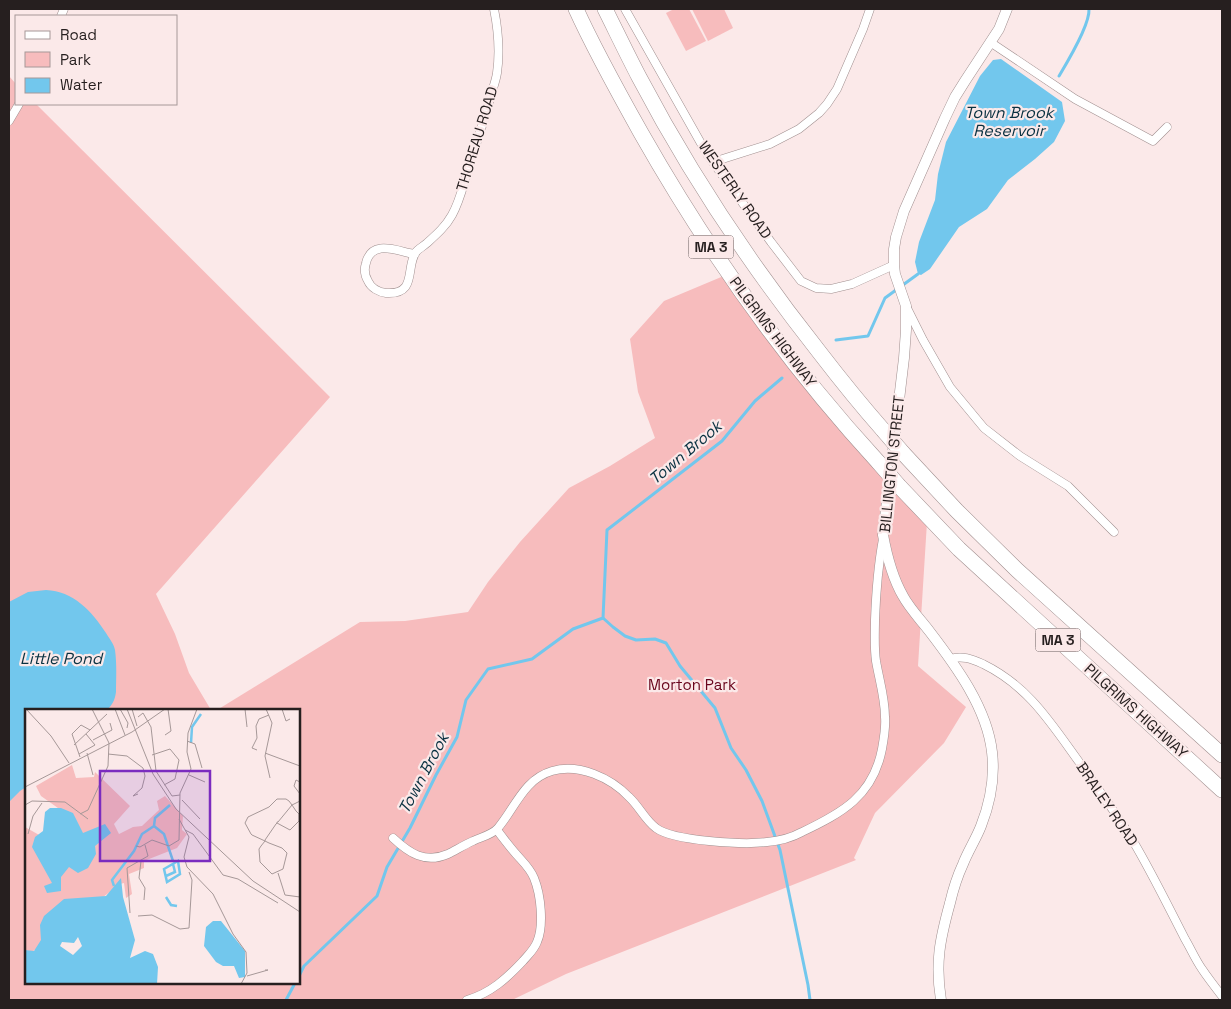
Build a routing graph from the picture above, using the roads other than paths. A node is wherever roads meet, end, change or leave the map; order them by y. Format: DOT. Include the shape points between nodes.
graph roads {
  1 [pos="494,9"];
  2 [pos="576,9"];
  3 [pos="605,9"];
  4 [pos="626,9"];
  5 [pos="870,9"];
  6 [pos="1007,9"];
  7 [pos="990,42"];
  8 [pos="18,105"];
  9 [pos="9,121"];
  10 [pos="1167,127"];
  11 [pos="713,162"];
  12 [pos="415,254"];
  13 [pos="895,269"];
  14 [pos="905,302"];
  15 [pos="1114,532"];
  16 [pos="883,535"];
  17 [pos="950,659"];
  18 [pos="1222,755"];
  19 [pos="1222,790"];
  20 [pos="497,830"];
  21 [pos="393,838"];
  22 [pos="1222,996"];
  23 [pos="467,1000"];
  24 [pos="941,1000"];
  1 -- 12 [label="street, THOREAU ROAD" via="498,36 497,74 461,193 441,231"];
  2 -- 19 [label="highway, PILGRIMS HIGHWAY / MA 3, bridge" via="623,100 700,231 796,366 844,425 966,555"];
  3 -- 18 [label="highway, PILGRIMS HIGHWAY / MA 3, bridge" via="639,77 711,200 793,320 863,408 957,511 1017,570"];
  4 -- 11 [label="street, WESTERLY ROAD"];
  5 -- 11 [label="street" via="837,90 819,113 770,144"];
  6 -- 7 [label="street, BILLINGTON STREET"];
  7 -- 10 [label="street" via="1075,99 1153,141"];
  7 -- 13 [label="street, BILLINGTON STREET" via="955,97 904,211 895,243"];
  8 -- 9 [label="street"];
  11 -- 13 [label="street, WESTERLY ROAD" via="801,280 816,288 831,289"];
  12 -- 12 [label="street" via="407,286 388,293 380,292 368,283 365,265 375,250 390,248"];
  13 -- 14 [label="street, BILLINGTON STREET"];
  14 -- 15 [label="street" via="950,387 984,428 1020,456 1068,486"];
  14 -- 16 [label="street, BILLINGTON STREET" via="904,358"];
  16 -- 17 [label="street, BILLINGTON STREET" via="889,564 904,598"];
  16 -- 20 [label="street" via="876,580 875,643 885,717 884,738 877,770 866,789 848,806 809,829 782,840 712,841 668,834 656,828 630,797 599,776 574,769 553,770 533,781"];
  17 -- 22 [label="street, BRALEY ROAD" via="964,657 979,662 1020,688 1040,708 1134,842 1202,968"];
  17 -- 24 [label="street, BILLINGTON STREET" via="970,691 987,728 993,768 986,812 959,872 942,929 937,972"];
  20 -- 21 [label="street" via="445,855 431,858 410,853"];
  20 -- 23 [label="street" via="534,878 541,919 539,934 536,945 507,978 480,996"];
}
